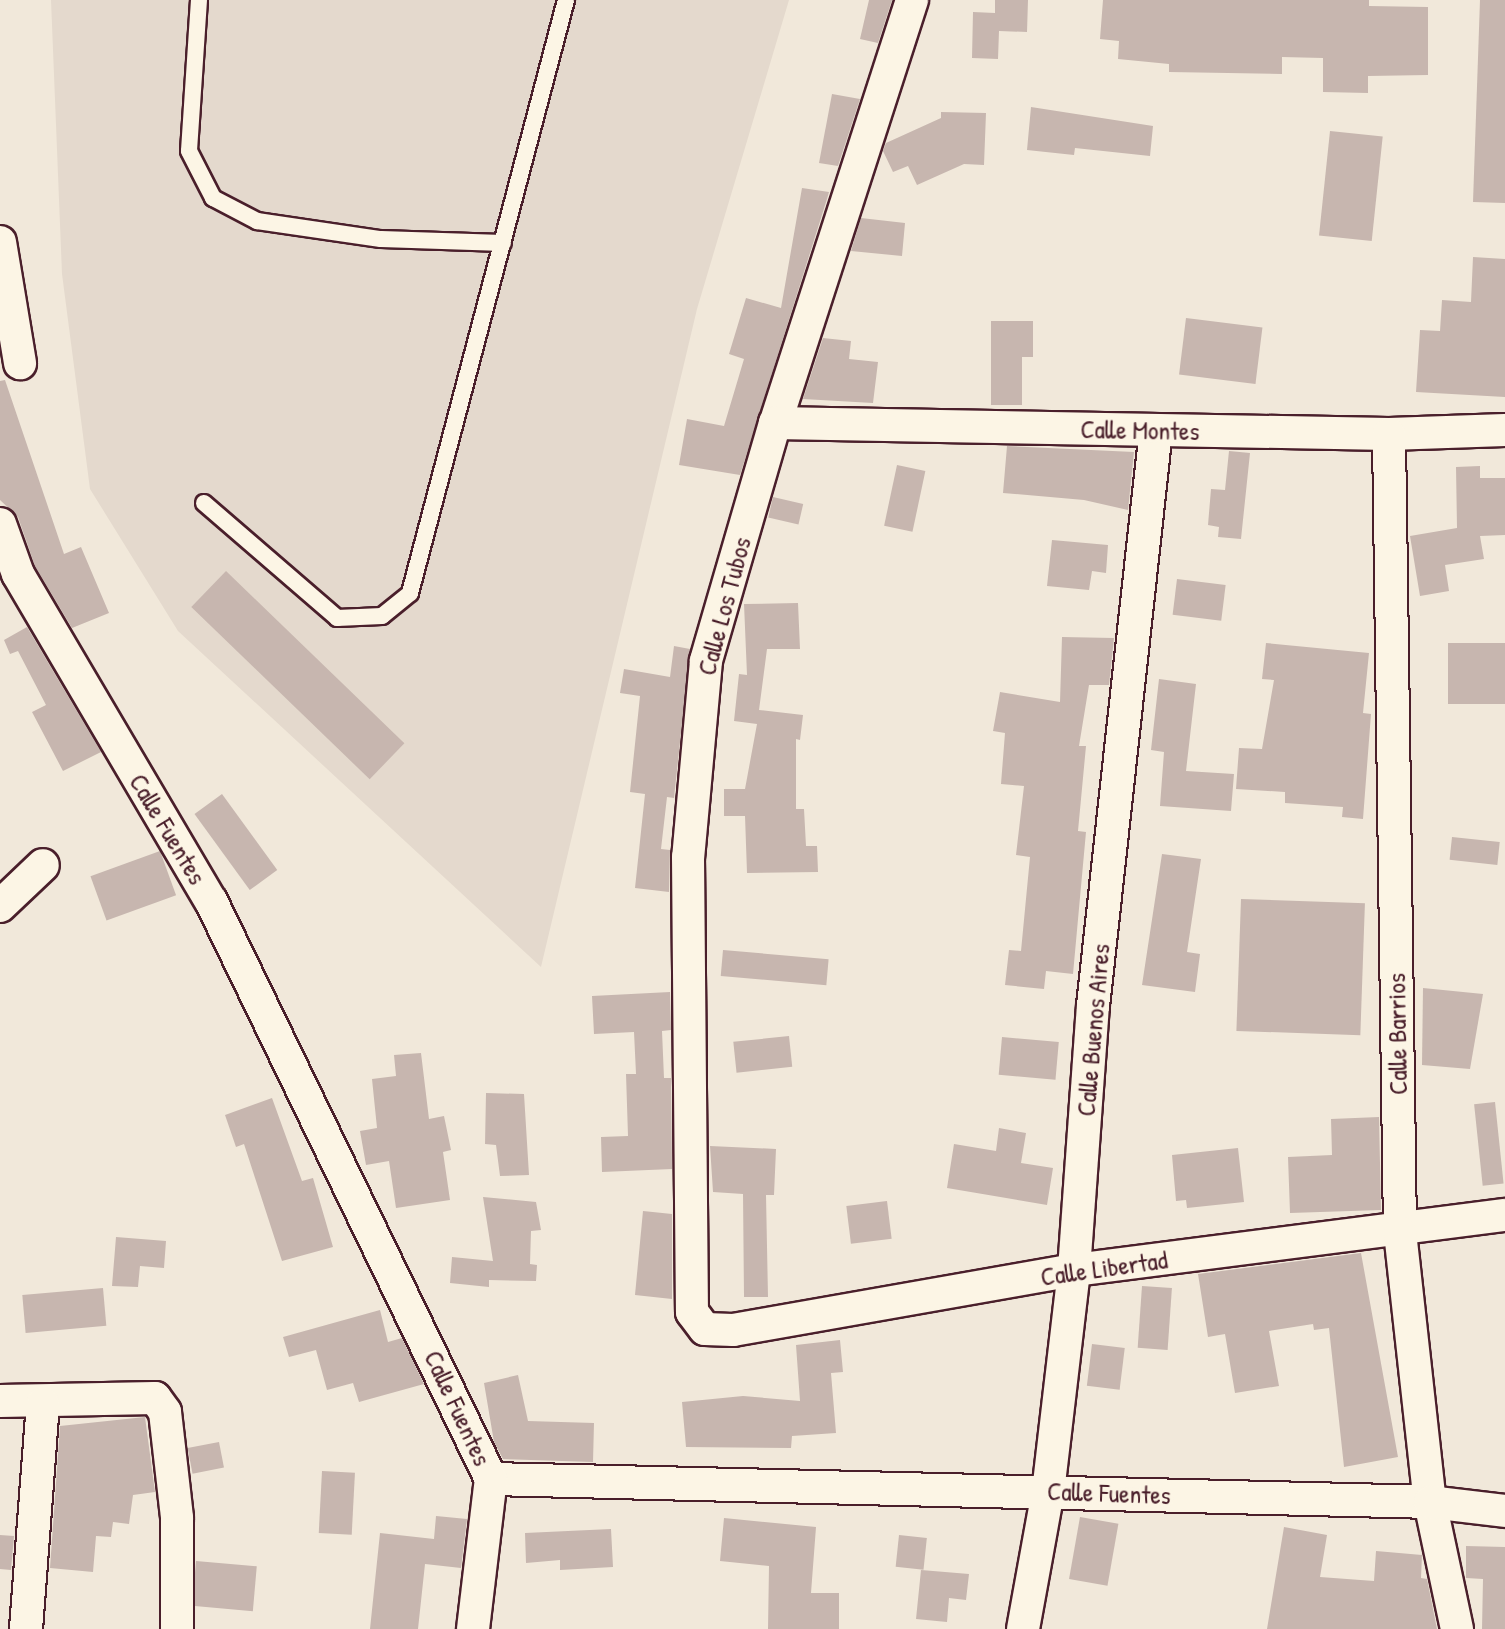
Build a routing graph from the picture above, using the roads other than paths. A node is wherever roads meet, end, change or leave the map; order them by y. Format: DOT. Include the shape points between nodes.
graph roads {
  1 [pos="199,0"];
  2 [pos="566,0"];
  3 [pos="912,0"];
  4 [pos="0,242"];
  5 [pos="503,243"];
  6 [pos="20,363"];
  7 [pos="775,423"];
  8 [pos="1156,430"];
  9 [pos="1505,430"];
  10 [pos="1389,434"];
  11 [pos="204,503"];
  12 [pos="0,524"];
  13 [pos="43,865"];
  14 [pos="0,906"];
  15 [pos="1505,1215"];
  16 [pos="1400,1232"];
  17 [pos="1074,1270"];
  18 [pos="705,1329"];
  19 [pos="0,1401"];
  20 [pos="43,1404"];
  21 [pos="491,1479"];
  22 [pos="1048,1492"];
  23 [pos="1430,1502"];
  24 [pos="1505,1511"];
  25 [pos="474,1628"];
  26 [pos="26,1629"];
  27 [pos="177,1629"];
  28 [pos="1023,1629"];
  29 [pos="1457,1629"];
  1 -- 5 [label="lane" via="189,151 213,198 257,221 381,239"];
  2 -- 5 [label="lane"];
  3 -- 7 [label="street, Calle Los Tubos"];
  4 -- 6 [label="street"];
  5 -- 11 [label="lane" via="410,593 382,616 337,618"];
  7 -- 8 [label="street, Calle Montes"];
  7 -- 18 [label="street, Calle Los Tubos" via="706,661 688,857 692,1312"];
  8 -- 10 [label="street, Calle Montes"];
  8 -- 17 [label="street, Calle Buenos Aires" via="1093,1006"];
  9 -- 10 [label="street, Calle Montes"];
  10 -- 16 [label="street, Calle Barrios"];
  12 -- 21 [label="street, Calle Fuentes" via="18,574 211,901"];
  13 -- 14 [label="street"];
  15 -- 16 [label="street, Calle Libertad"];
  16 -- 17 [label="street, Calle Libertad"];
  16 -- 23 [label="street, Calle Barrios"];
  17 -- 18 [label="street, Calle Libertad" via="733,1330"];
  17 -- 22 [label="street, Calle Buenos Aires"];
  19 -- 20 [label="street"];
  20 -- 26 [label="street"];
  20 -- 27 [label="street" via="155,1398 165,1412 177,1518"];
  21 -- 22 [label="street, Calle Fuentes"];
  21 -- 25 [label="street"];
  22 -- 23 [label="street, Calle Fuentes"];
  22 -- 28 [label="street, Calle Buenos Aires"];
  23 -- 24 [label="street, Calle Fuentes"];
  23 -- 29 [label="street, Calle Barrios"];
}
